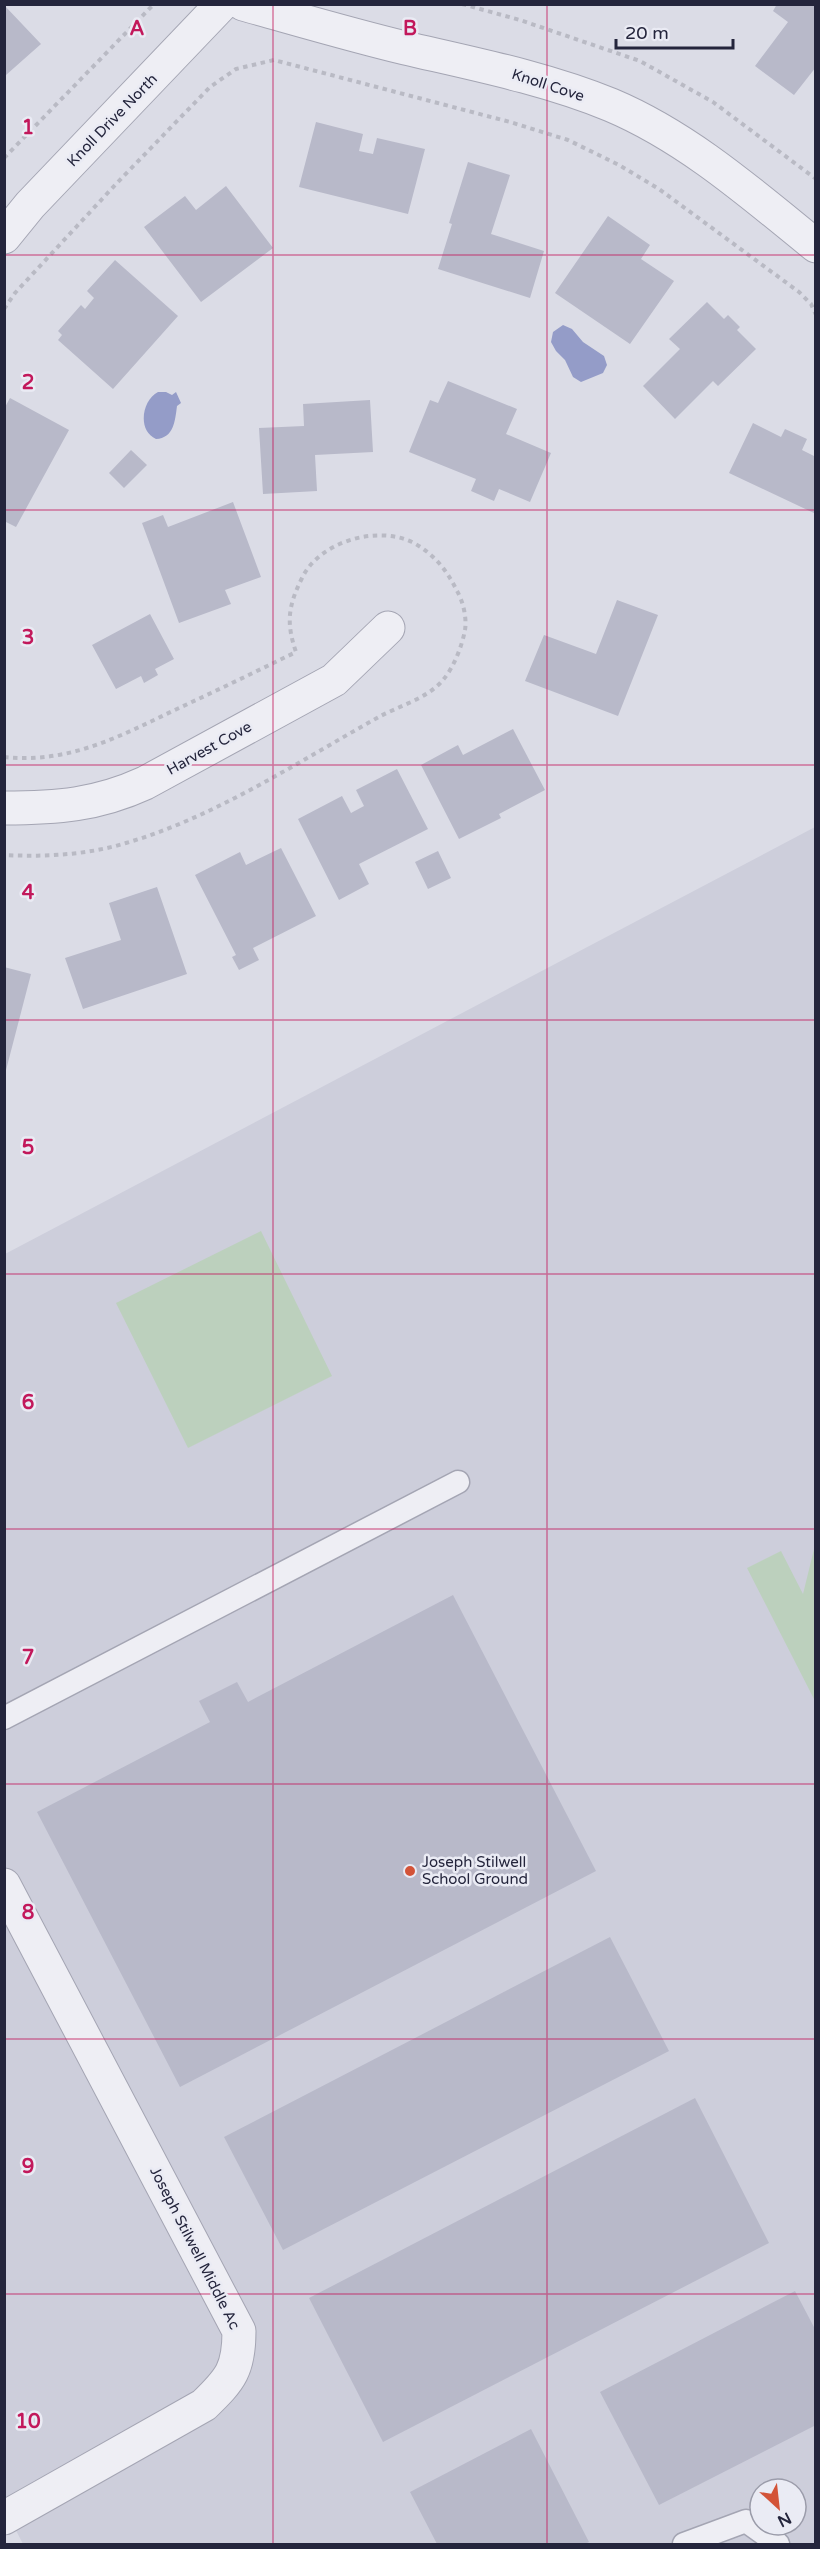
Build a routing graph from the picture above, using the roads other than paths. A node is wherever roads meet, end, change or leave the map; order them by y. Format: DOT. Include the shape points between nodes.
graph roads {
  1 [pos="222,4"];
  2 [pos="243,4"];
  3 [pos="4,237"];
  4 [pos="816,246"];
  5 [pos="388,628"];
  6 [pos="4,808"];
  7 [pos="458,1482"];
  8 [pos="4,1718"];
  9 [pos="4,1886"];
  10 [pos="4,2518"];
  11 [pos="684,2544"];
  12 [pos="778,2544"];
  1 -- 3 [label="street, Knoll Drive North"];
  2 -- 4 [label="street, Knoll Cove" via="530,77 611,105 675,138"];
  5 -- 6 [label="street, Harvest Cove" via="334,680 145,783 78,806"];
  7 -- 8 [label="lane"];
  9 -- 10 [label="street, Joseph Stilwell Middle Ac" via="239,2331 239,2356 232,2373 204,2405"];
  11 -- 12 [label="lane" via="746,2521"];
}
